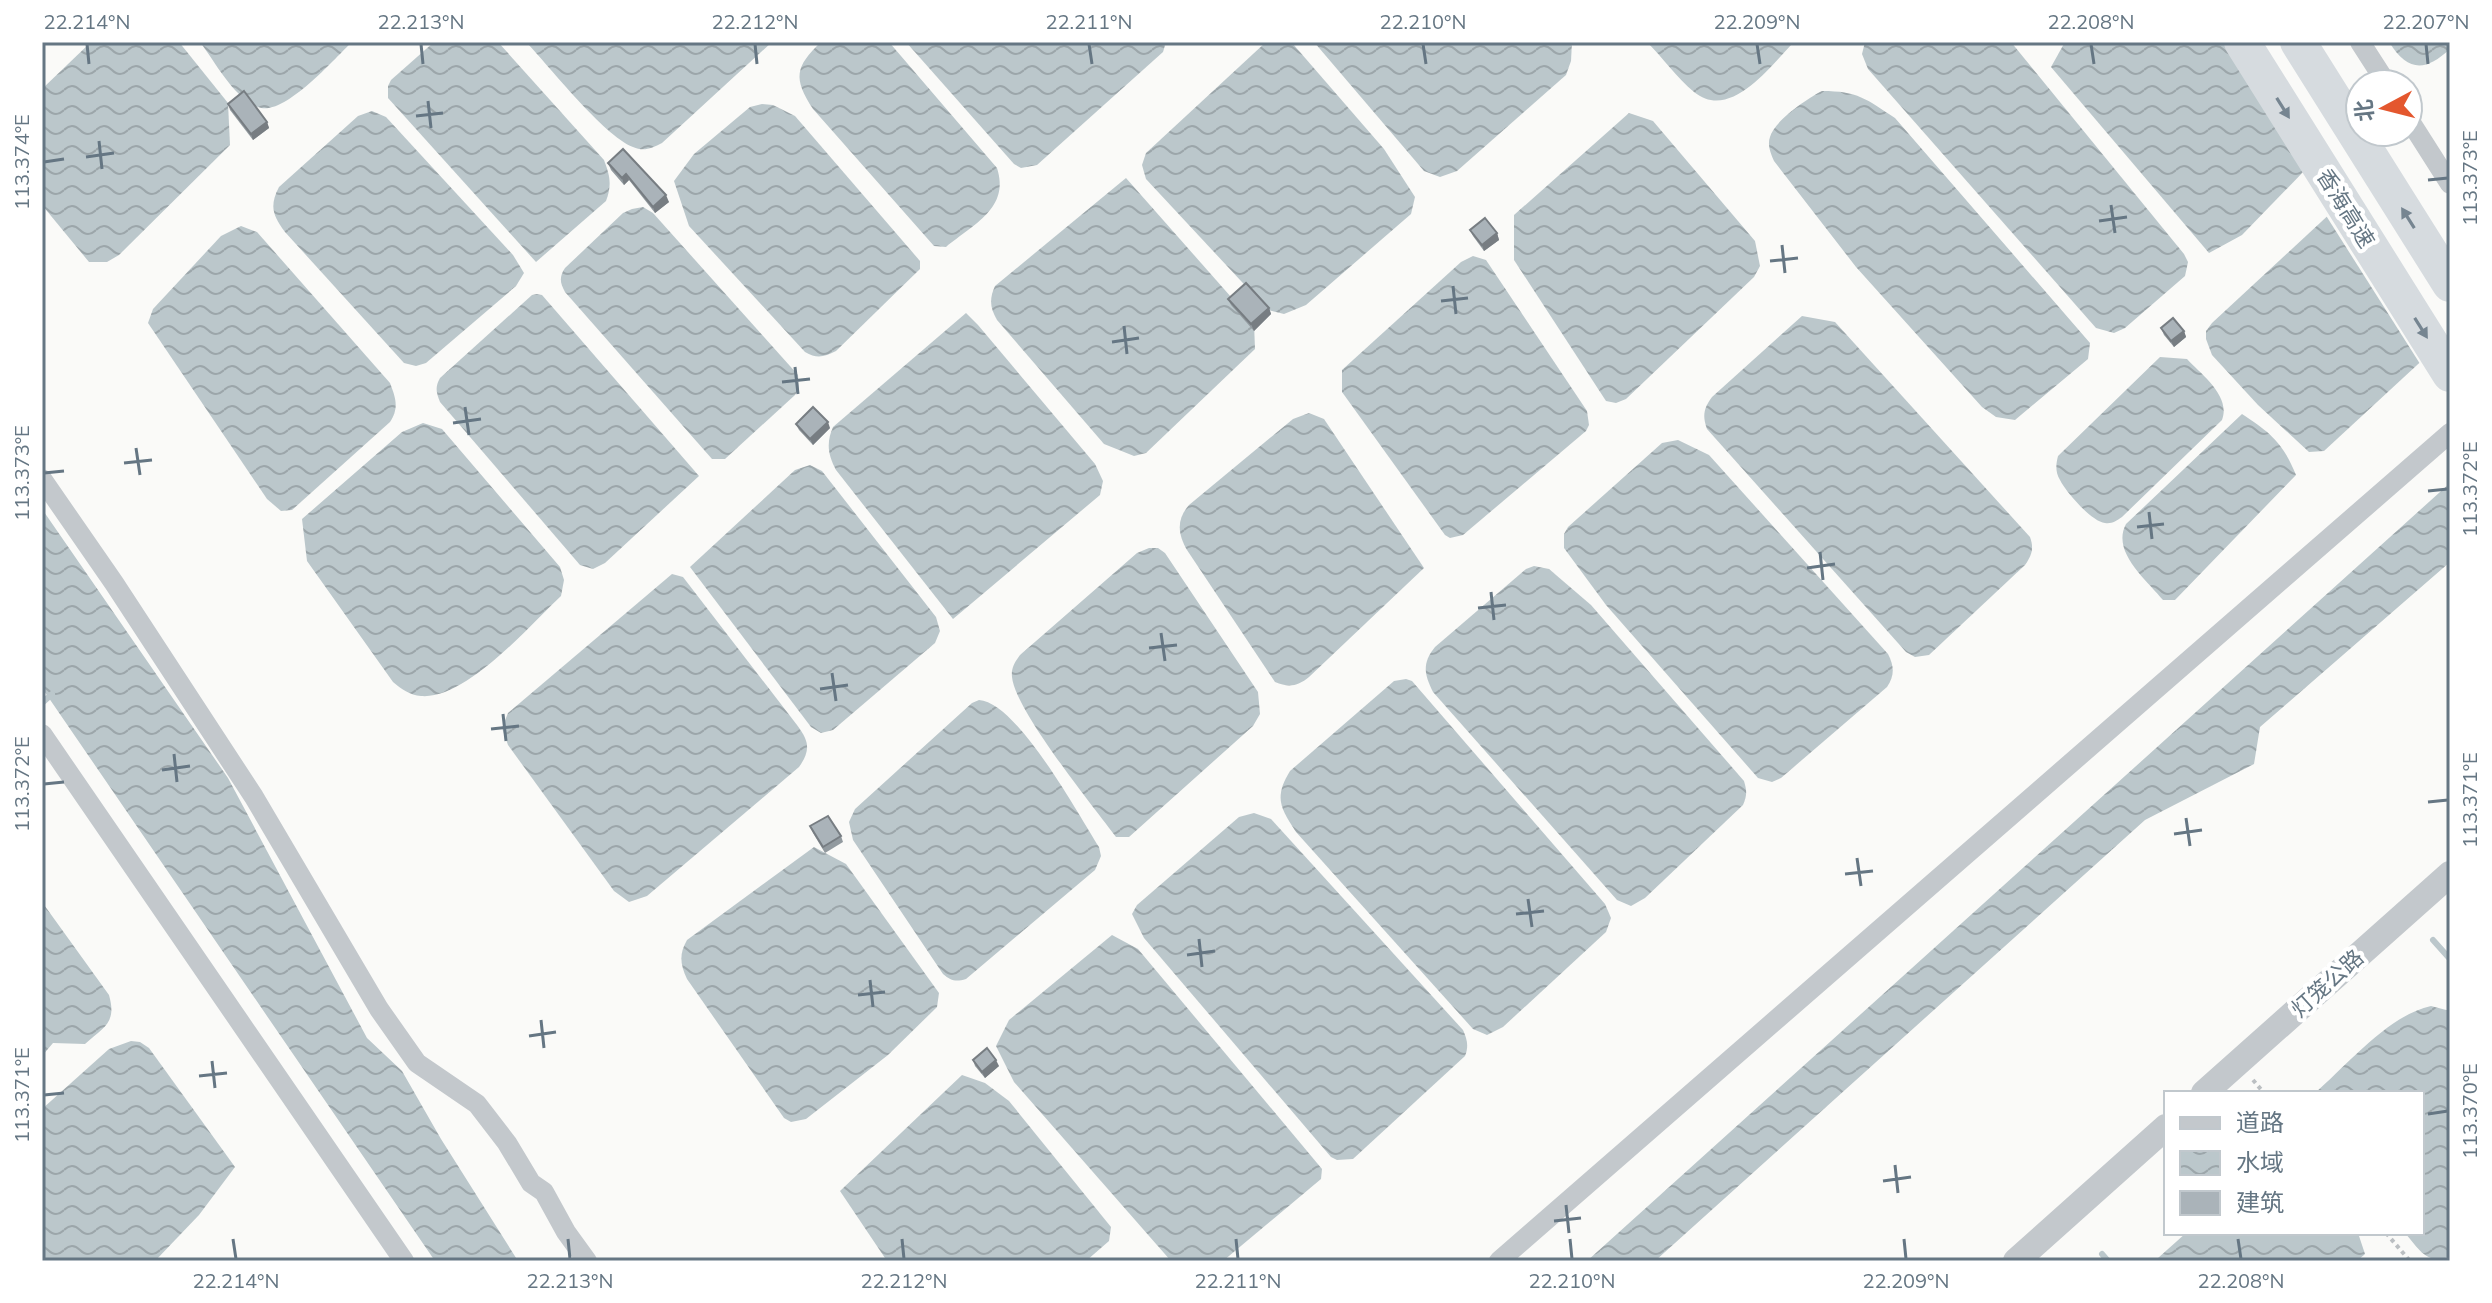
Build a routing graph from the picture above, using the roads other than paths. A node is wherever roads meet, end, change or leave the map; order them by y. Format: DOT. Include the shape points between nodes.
graph roads {
  1 [pos="2242,42"];
  2 [pos="2298,42"];
  3 [pos="2360,42"];
  4 [pos="2377,68"];
  5 [pos="2424,143"];
  6 [pos="2450,184"];
  7 [pos="2450,284"];
  8 [pos="2450,374"];
  9 [pos="2450,433"];
  10 [pos="42,479"];
  11 [pos="42,734"];
  12 [pos="2450,874"];
  13 [pos="2206,1091"];
  14 [pos="2164,1129"];
  15 [pos="404,1261"];
  16 [pos="587,1261"];
  17 [pos="1499,1261"];
  18 [pos="2016,1261"];
  1 -- 8 [label="highway, 香海高速, one-way"];
  7 -- 2 [label="highway, one-way"];
  3 -- 4 [label="street"];
  5 -- 6 [label="street"];
  9 -- 17 [label="street"];
  10 -- 16 [label="street" via="254,797 379,1009 417,1063 477,1104 531,1183 544,1192"];
  11 -- 15 [label="street"];
  12 -- 13 [label="street, 灯笼公路"];
  14 -- 18 [label="street"];
}
